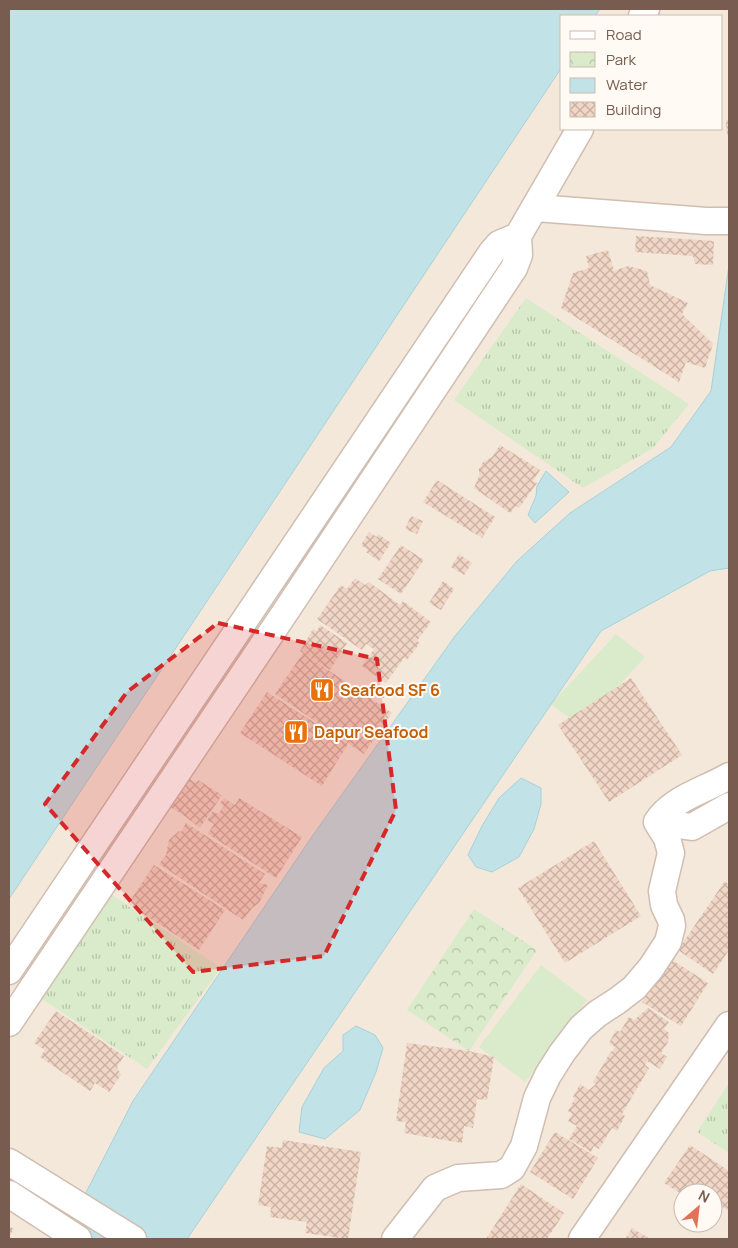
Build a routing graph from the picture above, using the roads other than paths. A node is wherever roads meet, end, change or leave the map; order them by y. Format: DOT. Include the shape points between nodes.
graph roads {
  1 [pos="579,130"];
  2 [pos="536,208"];
  3 [pos="729,221"];
  4 [pos="518,236"];
  5 [pos="729,776"];
  6 [pos="729,806"];
  7 [pos="657,822"];
  8 [pos="9,972"];
  9 [pos="9,1023"];
  10 [pos="729,1025"];
  11 [pos="9,1162"];
  12 [pos="9,1194"];
  13 [pos="78,1239"];
  14 [pos="133,1239"];
  15 [pos="395,1239"];
  16 [pos="582,1239"];
  1 -- 2 [label="street"];
  2 -- 3 [label="street"];
  2 -- 4 [label="street"];
  4 -- 8 [label="street" via="499,244 492,252"];
  4 -- 9 [label="street" via="519,255 514,268"];
  5 -- 7 [label="street" via="671,806"];
  6 -- 7 [label="street" via="692,827"];
  7 -- 15 [label="street" via="667,838 671,853 662,891 672,926 668,942 634,988 581,1028 562,1053 537,1098 524,1146 512,1168 501,1175 458,1178 435,1188"];
  10 -- 16 [label="street"];
  11 -- 14 [label="street"];
  12 -- 13 [label="street"];
}
